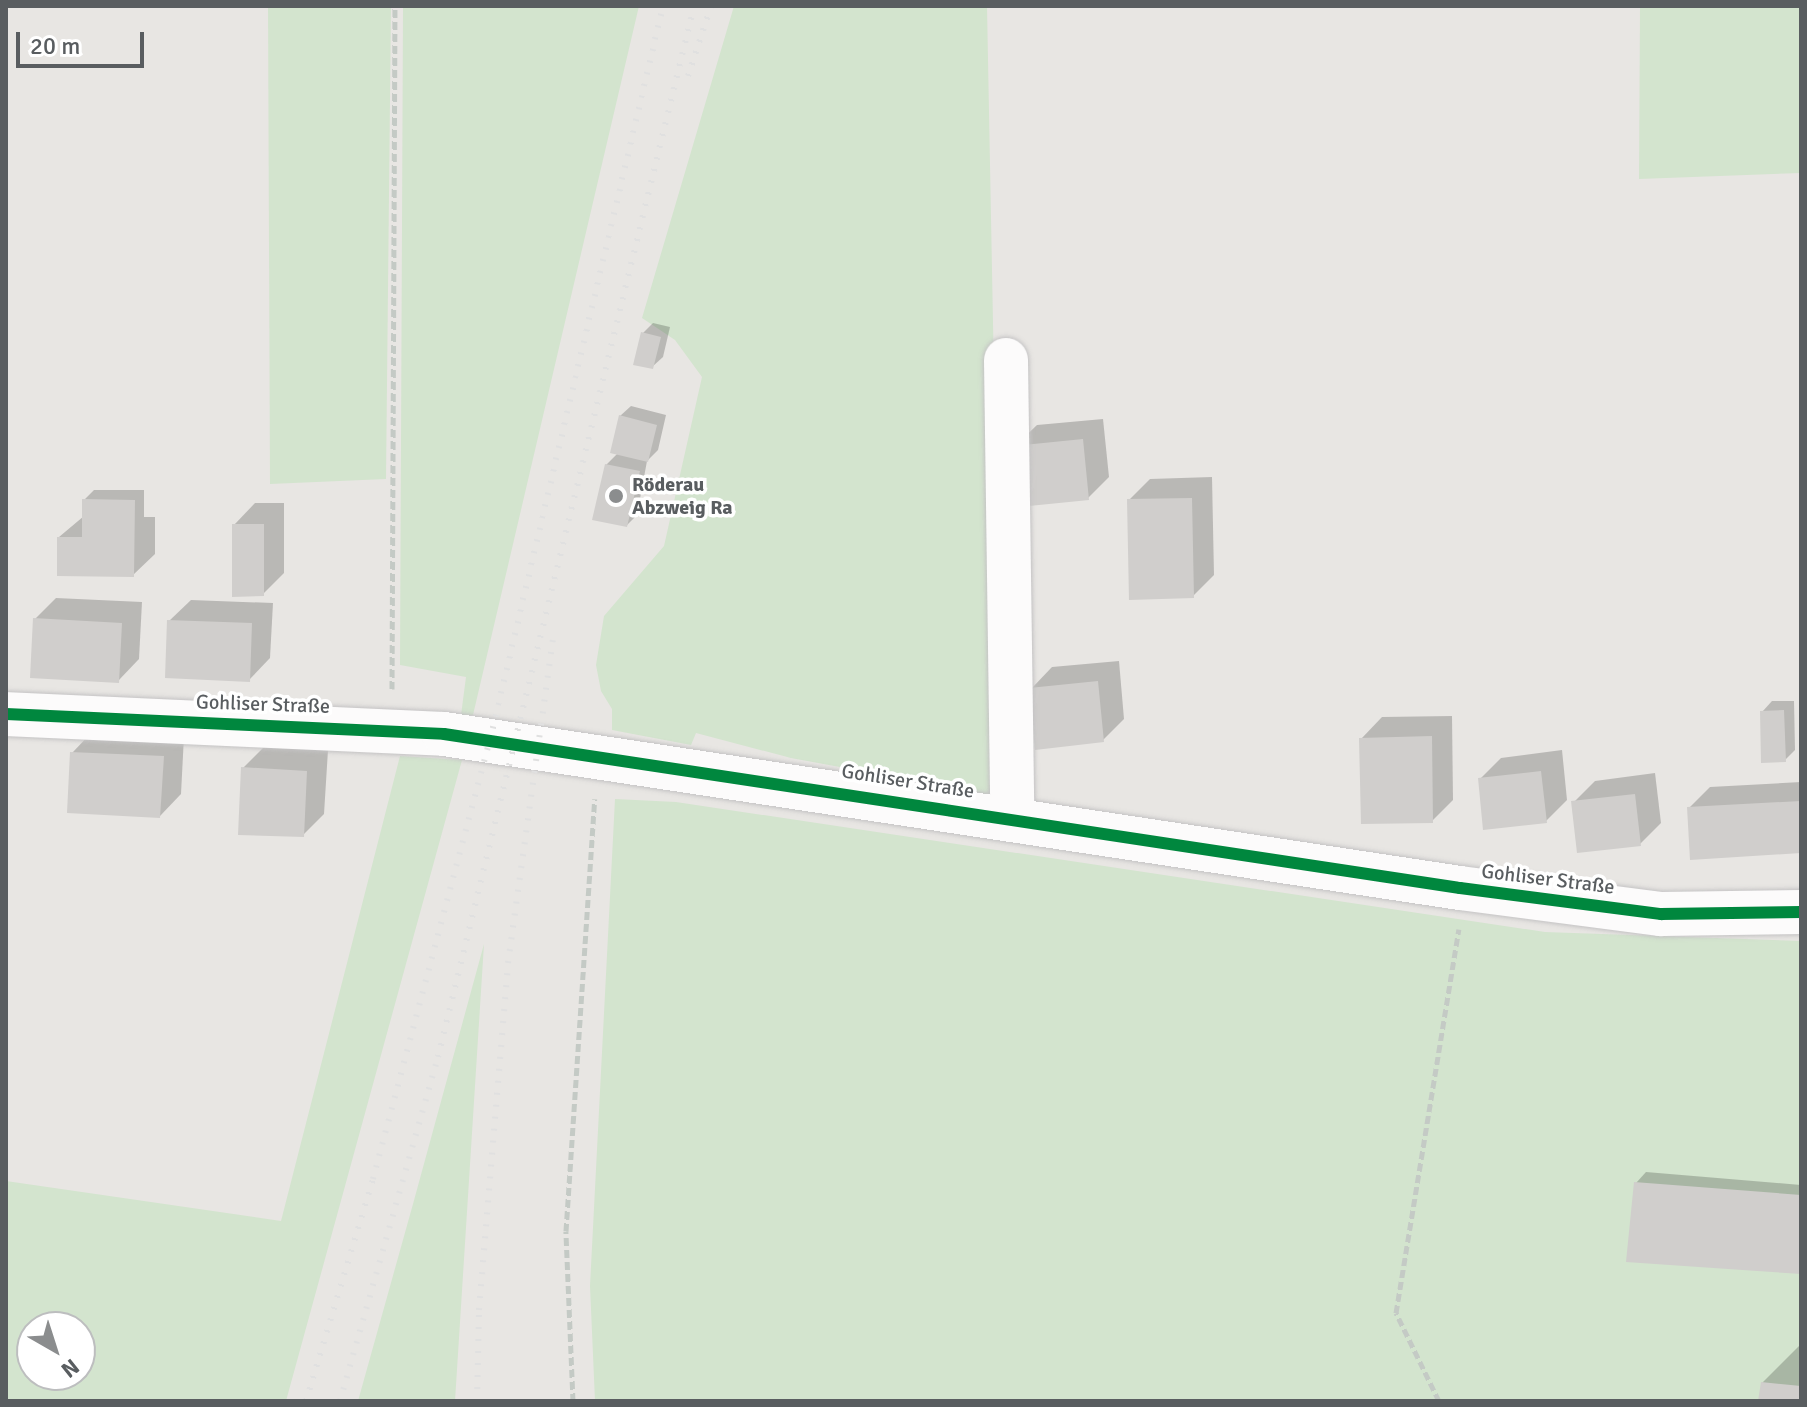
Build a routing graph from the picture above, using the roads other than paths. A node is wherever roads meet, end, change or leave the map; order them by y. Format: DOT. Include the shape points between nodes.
graph roads {
  1 [pos="1006,360"];
  2 [pos="6,714"];
  3 [pos="1012,817"];
  4 [pos="1801,912"];
  1 -- 3 [label="street"];
  2 -- 3 [label="street, Gohliser Straße" via="392,728"];
  3 -- 4 [label="street, Gohliser Straße" via="1661,914"];
}
